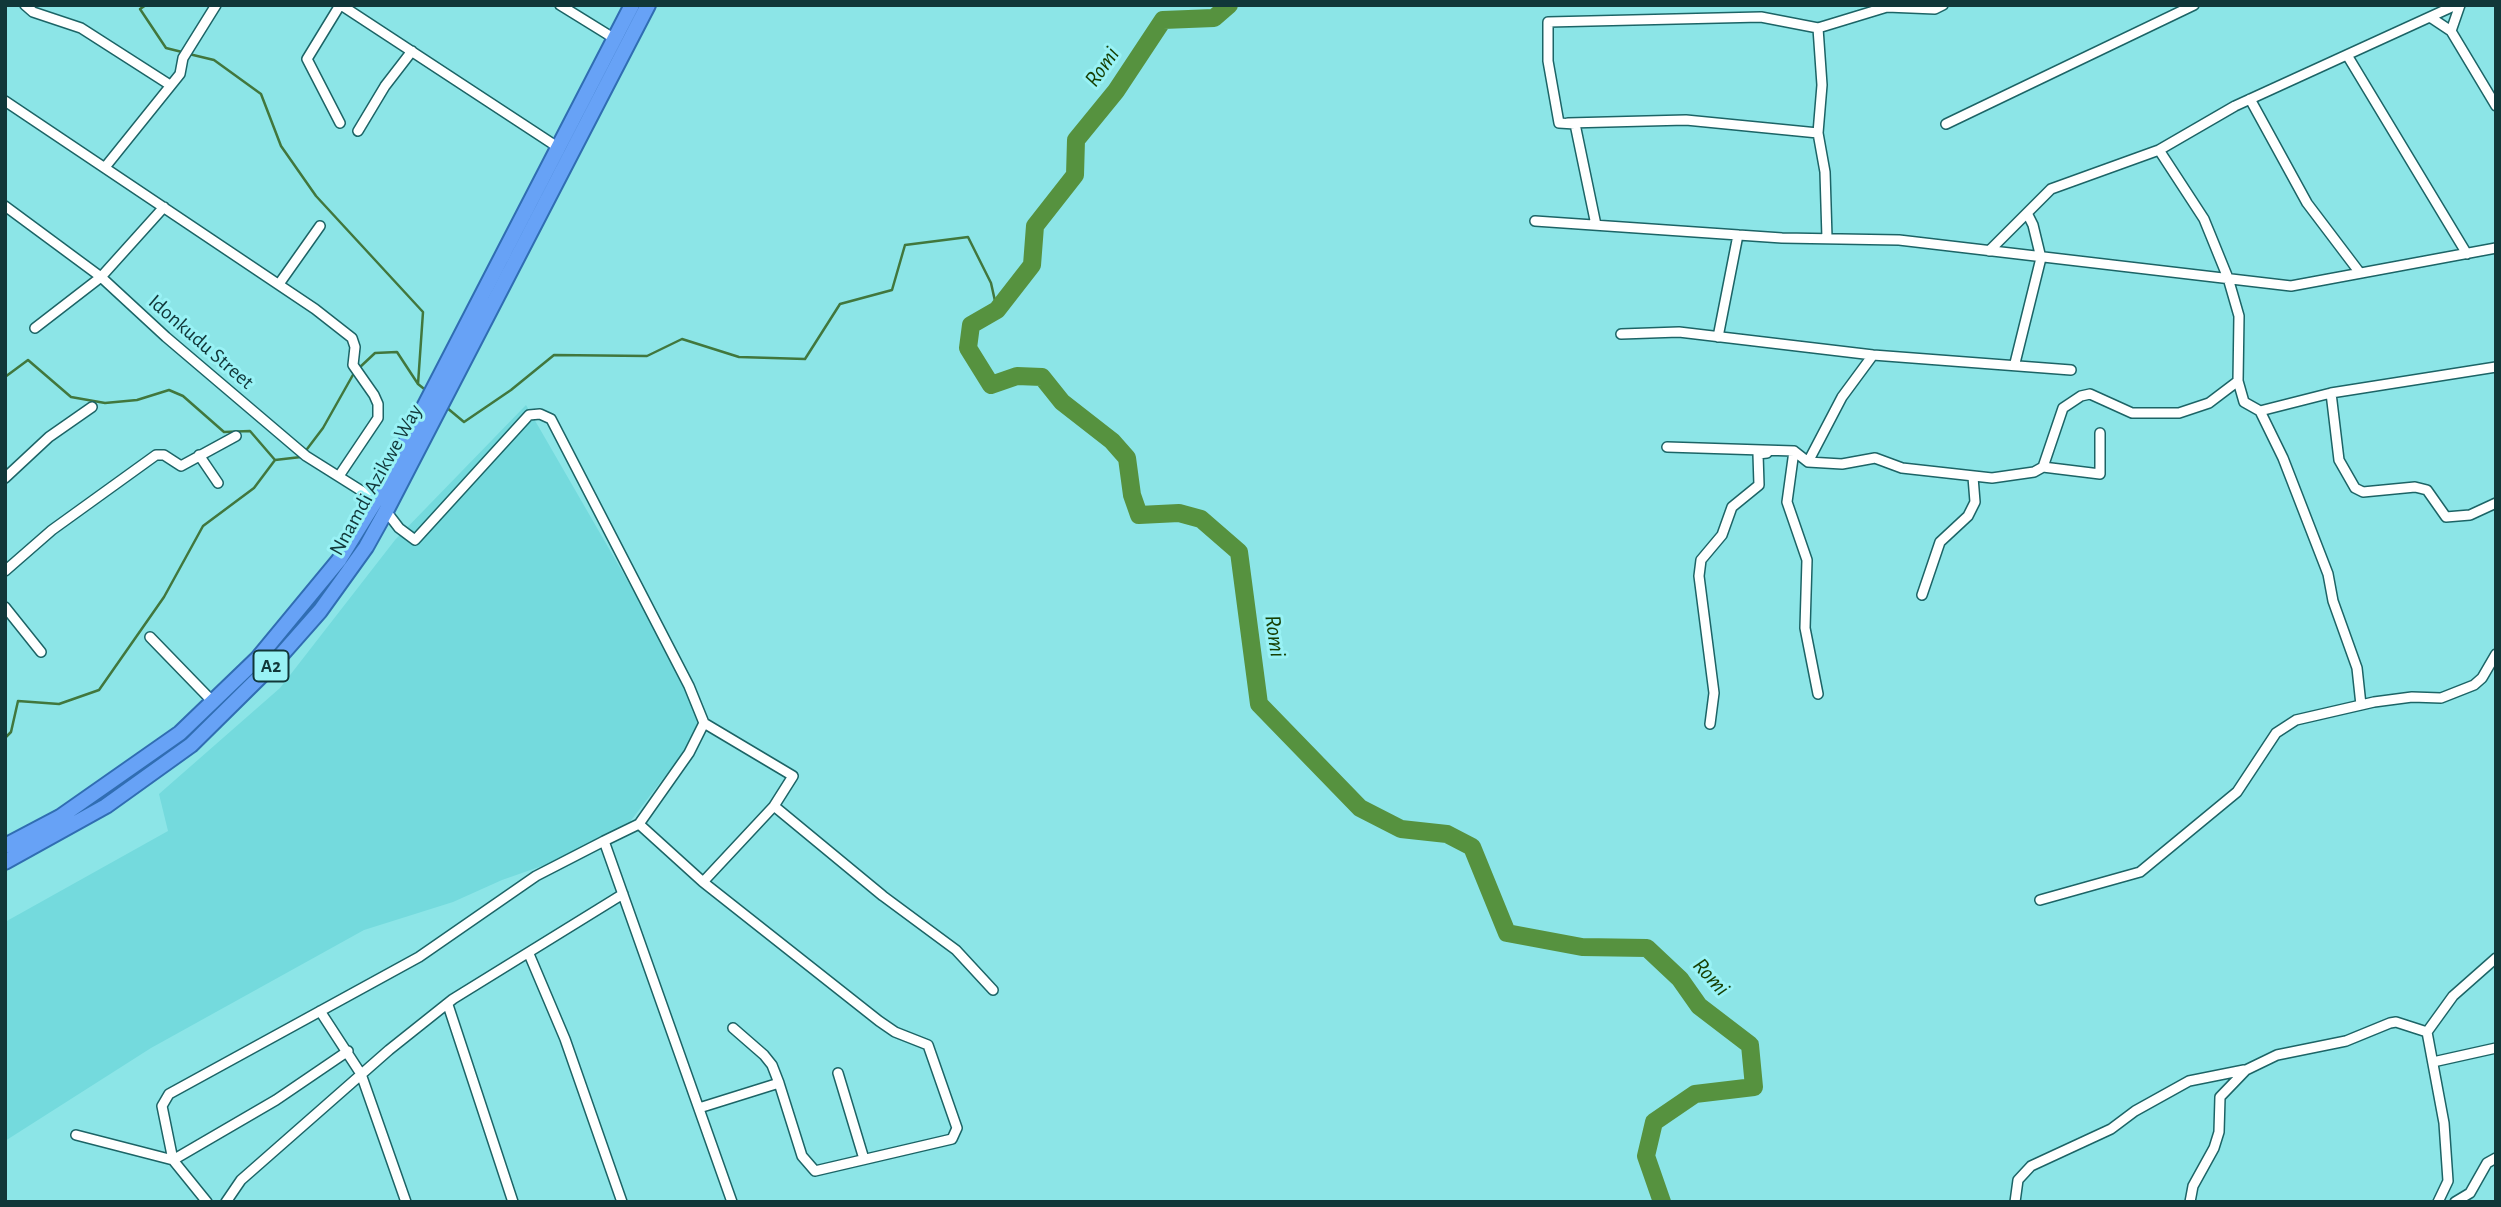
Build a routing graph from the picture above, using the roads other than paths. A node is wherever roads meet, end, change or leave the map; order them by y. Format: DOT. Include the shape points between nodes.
graph roads {
  1 [pos="25,5"];
  2 [pos="216,5"];
  3 [pos="340,5"];
  4 [pos="560,5"];
  5 [pos="632,5"];
  6 [pos="648,5"];
  7 [pos="1943,5"];
  8 [pos="2194,5"];
  9 [pos="2458,5"];
  10 [pos="2430,17"];
  11 [pos="1818,28"];
  12 [pos="2451,31"];
  13 [pos="615,39"];
  14 [pos="412,51"];
  15 [pos="2347,55"];
  16 [pos="170,85"];
  17 [pos="2250,99"];
  18 [pos="5,101"];
  19 [pos="2496,106"];
  20 [pos="340,123"];
  21 [pos="1559,123"];
  22 [pos="1946,124"];
  23 [pos="358,131"];
  24 [pos="1818,133"];
  25 [pos="559,148"];
  26 [pos="2160,150"];
  27 [pos="106,166"];
  28 [pos="5,206"];
  29 [pos="164,207"];
  30 [pos="2027,213"];
  31 [pos="1535,221"];
  32 [pos="1596,225"];
  33 [pos="320,226"];
  34 [pos="1738,235"];
  35 [pos="1827,239"];
  36 [pos="2496,248"];
  37 [pos="1989,251"];
  38 [pos="2467,254"];
  39 [pos="2041,258"];
  40 [pos="2360,274"];
  41 [pos="101,277"];
  42 [pos="2228,278"];
  43 [pos="279,284"];
  44 [pos="35,328"];
  45 [pos="1621,334"];
  46 [pos="1718,337"];
  47 [pos="1873,355"];
  48 [pos="2015,363"];
  49 [pos="2496,367"];
  50 [pos="2071,369"];
  51 [pos="2238,381"];
  52 [pos="2223,392"];
  53 [pos="2331,393"];
  54 [pos="2244,402"];
  55 [pos="92,407"];
  56 [pos="2260,411"];
  57 [pos="2100,433"];
  58 [pos="236,436"];
  59 [pos="1667,447"];
  60 [pos="1794,451"];
  61 [pos="199,455"];
  62 [pos="1808,463"];
  63 [pos="2043,467"];
  64 [pos="339,476"];
  65 [pos="1973,477"];
  66 [pos="5,478"];
  67 [pos="218,483"];
  68 [pos="2496,503"];
  69 [pos="381,505"];
  70 [pos="5,571"];
  71 [pos="1922,596"];
  72 [pos="5,607"];
  73 [pos="150,637"];
  74 [pos="41,652"];
  75 [pos="2496,654"];
  76 [pos="2496,676"];
  77 [pos="2482,678"];
  78 [pos="1818,694"];
  79 [pos="214,703"];
  80 [pos="2361,705"];
  81 [pos="704,723"];
  82 [pos="1710,724"];
  83 [pos="774,806"];
  84 [pos="639,824"];
  85 [pos="604,841"];
  86 [pos="5,846"];
  87 [pos="5,862"];
  88 [pos="703,882"];
  89 [pos="623,894"];
  90 [pos="2040,900"];
  91 [pos="529,954"];
  92 [pos="2496,958"];
  93 [pos="993,990"];
  94 [pos="448,1006"];
  95 [pos="320,1011"];
  96 [pos="733,1028"];
  97 [pos="2427,1032"];
  98 [pos="2496,1048"];
  99 [pos="348,1051"];
  100 [pos="2433,1062"];
  101 [pos="2246,1070"];
  102 [pos="838,1073"];
  103 [pos="361,1074"];
  104 [pos="779,1083"];
  105 [pos="699,1108"];
  106 [pos="76,1135"];
  107 [pos="2496,1158"];
  108 [pos="863,1159"];
  109 [pos="173,1160"];
  110 [pos="207,1202"];
  111 [pos="226,1202"];
  112 [pos="406,1202"];
  113 [pos="513,1202"];
  114 [pos="622,1202"];
  115 [pos="732,1202"];
  116 [pos="2015,1202"];
  117 [pos="2190,1202"];
  118 [pos="2438,1202"];
  119 [pos="2455,1202"];
  1 -- 16 [label="street" via="81,28"];
  2 -- 16 [label="street"];
  3 -- 14 [label="street"];
  3 -- 20 [label="street" via="307,59"];
  4 -- 13 [label="street"];
  5 -- 13 [label="highway, Nnamdi Azikwe Way / A2"];
  6 -- 69 [label="highway, Nnamdi Azikwe Way / A2"];
  7 -- 11 [label="street" via="1935,9 1887,7"];
  8 -- 22 [label="street"];
  9 -- 10 [label="street"];
  9 -- 12 [label="street"];
  10 -- 12 [label="street"];
  10 -- 15 [label="street"];
  11 -- 21 [label="street" via="1761,17 1548,22 1548,61"];
  11 -- 24 [label="street" via="1822,85"];
  12 -- 19 [label="street"];
  13 -- 25 [label="highway, Nnamdi Azikwe Way / A2"];
  14 -- 23 [label="street"];
  14 -- 25 [label="street"];
  15 -- 17 [label="street"];
  15 -- 38 [label="street"];
  16 -- 27 [label="street"];
  17 -- 26 [label="street"];
  17 -- 40 [label="street" via="2307,203"];
  18 -- 27 [label="street"];
  21 -- 24 [label="street" via="1686,120"];
  21 -- 32 [label="street" via="1575,124"];
  24 -- 35 [label="street" via="1825,173"];
  25 -- 69 [label="highway, Nnamdi Azikwe Way / A2"];
  26 -- 30 [label="street" via="2051,188"];
  26 -- 42 [label="street" via="2204,219"];
  27 -- 29 [label="street"];
  28 -- 41 [label="street, Idonkudu Street"];
  29 -- 41 [label="street"];
  29 -- 43 [label="street"];
  30 -- 37 [label="street"];
  30 -- 39 [label="street"];
  31 -- 32 [label="street"];
  32 -- 34 [label="street"];
  33 -- 43 [label="street"];
  34 -- 35 [label="street"];
  34 -- 46 [label="street"];
  35 -- 37 [label="street" via="1899,240"];
  36 -- 38 [label="street"];
  37 -- 39 [label="street"];
  38 -- 40 [label="street"];
  39 -- 42 [label="street"];
  39 -- 48 [label="street"];
  40 -- 42 [label="street" via="2291,286"];
  41 -- 44 [label="street"];
  41 -- 64 [label="street, Idonkudu Street" via="303,453"];
  42 -- 51 [label="street" via="2239,316"];
  43 -- 64 [label="street" via="352,338 357,370 378,404 377,418"];
  45 -- 46 [label="street" via="1679,332"];
  46 -- 47 [label="street"];
  47 -- 48 [label="street"];
  47 -- 62 [label="street" via="1842,397"];
  48 -- 50 [label="street"];
  49 -- 53 [label="street"];
  51 -- 52 [label="street"];
  51 -- 54 [label="street"];
  52 -- 54 [label="street"];
  52 -- 63 [label="street" via="2209,403 2179,413 2132,413 2090,394 2081,396 2063,408"];
  53 -- 56 [label="street"];
  53 -- 68 [label="street" via="2339,460 2355,488 2363,492 2427,490 2446,517 2470,515"];
  54 -- 56 [label="street"];
  55 -- 66 [label="street" via="49,437"];
  56 -- 80 [label="street" via="2328,574 2357,667"];
  57 -- 63 [label="street" via="2100,474"];
  58 -- 61 [label="street"];
  59 -- 60 [label="street"];
  60 -- 62 [label="street"];
  60 -- 78 [label="street" via="1787,502 1807,559 1804,628"];
  60 -- 82 [label="street" via="1758,454 1759,485 1732,507 1722,535 1701,560 1699,576 1714,693"];
  61 -- 67 [label="street"];
  61 -- 70 [label="street" via="178,466 164,455 156,455 81,508"];
  62 -- 65 [label="street" via="1842,464 1875,458 1902,468"];
  63 -- 65 [label="street" via="2020,474"];
  64 -- 69 [label="street, Idonkudu Street"];
  65 -- 71 [label="street" via="1975,502 1968,516 1940,542"];
  69 -- 79 [label="highway, Nnamdi Azikwe Way / A2" via="313,595"];
  69 -- 81 [label="street, Idonkudu Street" via="415,540 529,415 551,419"];
  69 -- 87 [label="highway, Nnamdi Azikwe Way / A2" via="366,547 320,611 191,745 106,806"];
  72 -- 74 [label="street"];
  73 -- 79 [label="street"];
  75 -- 77 [label="street"];
  76 -- 77 [label="street"];
  77 -- 80 [label="street" via="2441,698 2412,697"];
  79 -- 86 [label="highway, Nnamdi Azikwe Way / A2" via="123,776"];
  80 -- 90 [label="street" via="2296,720 2276,733 2237,792 2140,872"];
  81 -- 83 [label="street" via="793,776"];
  81 -- 84 [label="street" via="689,753"];
  83 -- 88 [label="street"];
  83 -- 93 [label="street" via="956,950"];
  84 -- 85 [label="street"];
  84 -- 88 [label="street"];
  85 -- 89 [label="street"];
  85 -- 95 [label="street" via="536,876 419,957"];
  88 -- 108 [label="street" via="879,1021 928,1045 956,1135"];
  89 -- 91 [label="street"];
  89 -- 105 [label="street"];
  91 -- 94 [label="street"];
  91 -- 114 [label="street" via="565,1039"];
  92 -- 97 [label="street" via="2454,996"];
  94 -- 103 [label="street"];
  94 -- 113 [label="street"];
  95 -- 99 [label="street"];
  95 -- 109 [label="street" via="164,1099"];
  96 -- 104 [label="street" via="772,1065"];
  97 -- 100 [label="street"];
  97 -- 101 [label="street" via="2390,1023 2346,1041 2277,1055"];
  98 -- 100 [label="street"];
  99 -- 103 [label="street"];
  99 -- 109 [label="street" via="276,1100"];
  100 -- 118 [label="street" via="2448,1181"];
  101 -- 116 [label="street" via="2189,1081 2111,1129 2031,1166 2018,1180"];
  101 -- 117 [label="street" via="2220,1097 2219,1132"];
  102 -- 108 [label="street"];
  103 -- 111 [label="street" via="241,1180"];
  103 -- 112 [label="street"];
  104 -- 105 [label="street"];
  104 -- 108 [label="street" via="808,1165 815,1171"];
  105 -- 115 [label="street"];
  106 -- 109 [label="street"];
  107 -- 119 [label="street" via="2487,1163 2470,1193"];
  109 -- 110 [label="street"];
}
